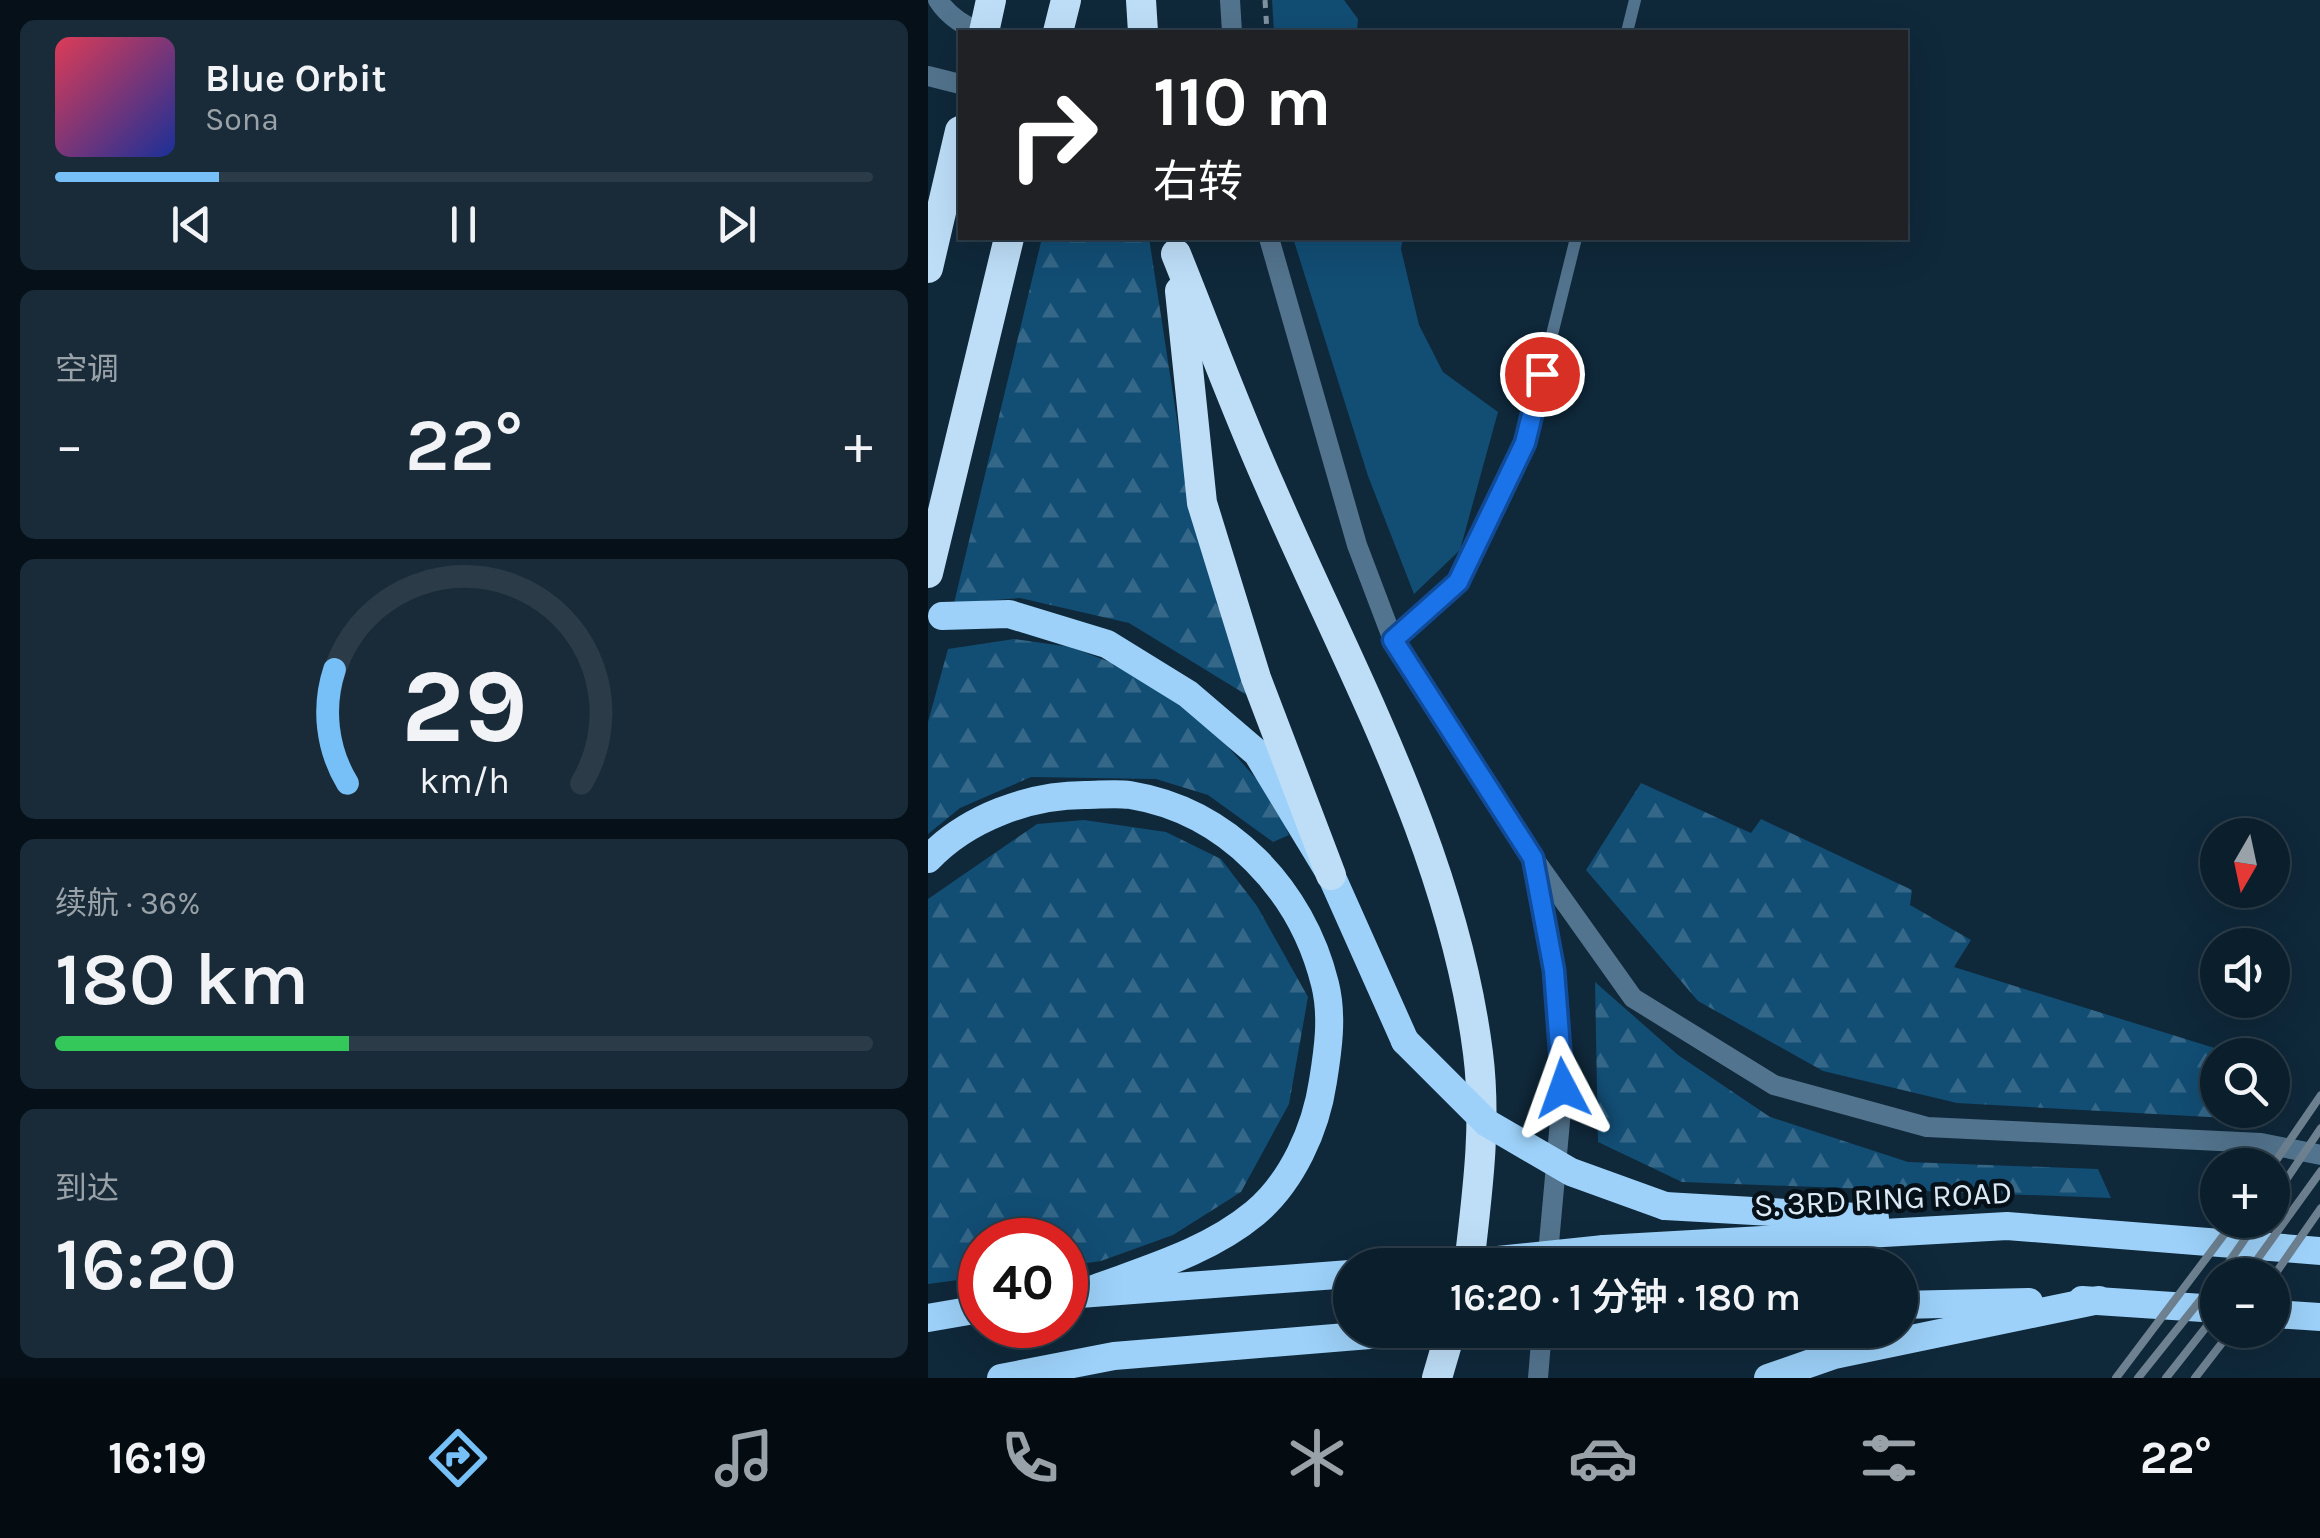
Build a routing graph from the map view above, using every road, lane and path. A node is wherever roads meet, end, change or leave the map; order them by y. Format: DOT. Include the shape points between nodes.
graph roads {
  1 [pos="938,0"];
  2 [pos="992,0"];
  3 [pos="1066,0"];
  4 [pos="1230,0"];
  5 [pos="1265,0"];
  6 [pos="1636,0"];
  7 [pos="975,30"];
  8 [pos="984,30"];
  9 [pos="1058,30"];
  10 [pos="1231,30"];
  11 [pos="1267,30"];
  12 [pos="1628,30"];
  13 [pos="928,76"];
  14 [pos="958,84"];
  15 [pos="958,132"];
  16 [pos="958,136"];
  17 [pos="928,206"];
  18 [pos="1009,240"];
  19 [pos="1269,240"];
  20 [pos="1576,240"];
  21 [pos="1175,246"];
  22 [pos="928,268"];
  23 [pos="928,573"];
  24 [pos="942,616"];
  25 [pos="1393,640"];
  26 [pos="1533,858"];
  27 [pos="928,859"];
  28 [pos="1332,875"];
  29 [pos="2320,1155"];
  30 [pos="2007,1226"];
  31 [pos="1472,1248"];
  32 [pos="1549,1248"];
  33 [pos="1622,1248"];
  34 [pos="2320,1251"];
  35 [pos="1333,1275"];
  36 [pos="1088,1289"];
  37 [pos="1088,1292"];
  38 [pos="2099,1300"];
  39 [pos="1918,1305"];
  40 [pos="2200,1308"];
  41 [pos="958,1313"];
  42 [pos="2290,1315"];
  43 [pos="928,1318"];
  44 [pos="2320,1318"];
  45 [pos="1333,1339"];
  46 [pos="1447,1348"];
  47 [pos="1540,1348"];
  48 [pos="1001,1378"];
  49 [pos="1438,1378"];
  50 [pos="1538,1378"];
  51 [pos="1768,1378"];
  1 -- 7 [label="street"];
  2 -- 8 [label="highway, bridge"];
  3 -- 9 [label="highway"];
  4 -- 10 [label="street"];
  5 -- 11 [label="path"];
  6 -- 12 [label="lane"];
  13 -- 14 [label="street"];
  15 -- 17 [label="highway"];
  16 -- 22 [label="highway"];
  18 -- 23 [label="highway"];
  19 -- 25 [label="street" via="1357,544"];
  20 -- 25 [label="lane" via="1525,443 1458,582"];
  21 -- 28 [label="highway" via="1202,502 1256,678"];
  21 -- 31 [label="highway" via="1269,485 1380,724 1461,952 1479,1074 1481,1162"];
  24 -- 28 [label="highway" via="1009,614 1107,644 1188,694 1256,753"];
  25 -- 26 [label="street"];
  26 -- 29 [label="street" via="1633,998 1774,1085 1927,1127 2261,1142"];
  26 -- 32 [label="street" via="1554,970 1563,1088"];
  27 -- 36 [label="highway" via="996,812 1058,795 1129,794 1186,811 1234,840 1277,880 1307,929 1326,986 1330,1042 1320,1105 1296,1164 1256,1212 1199,1249"];
  28 -- 30 [label="highway, bridge" via="1405,1040 1487,1123 1571,1172 1664,1206"];
  30 -- 33 [label="highway, S. 3RD RING ROAD, bridge"];
  30 -- 34 [label="highway, S. 3RD RING ROAD"];
  35 -- 37 [label="highway"];
  38 -- 39 [label="highway"];
  38 -- 40 [label="highway"];
  38 -- 51 [label="highway" via="1834,1355"];
  41 -- 43 [label="highway"];
  42 -- 44 [label="highway"];
  45 -- 48 [label="highway" via="1114,1356"];
  46 -- 49 [label="highway"];
  47 -- 50 [label="street"];
}
